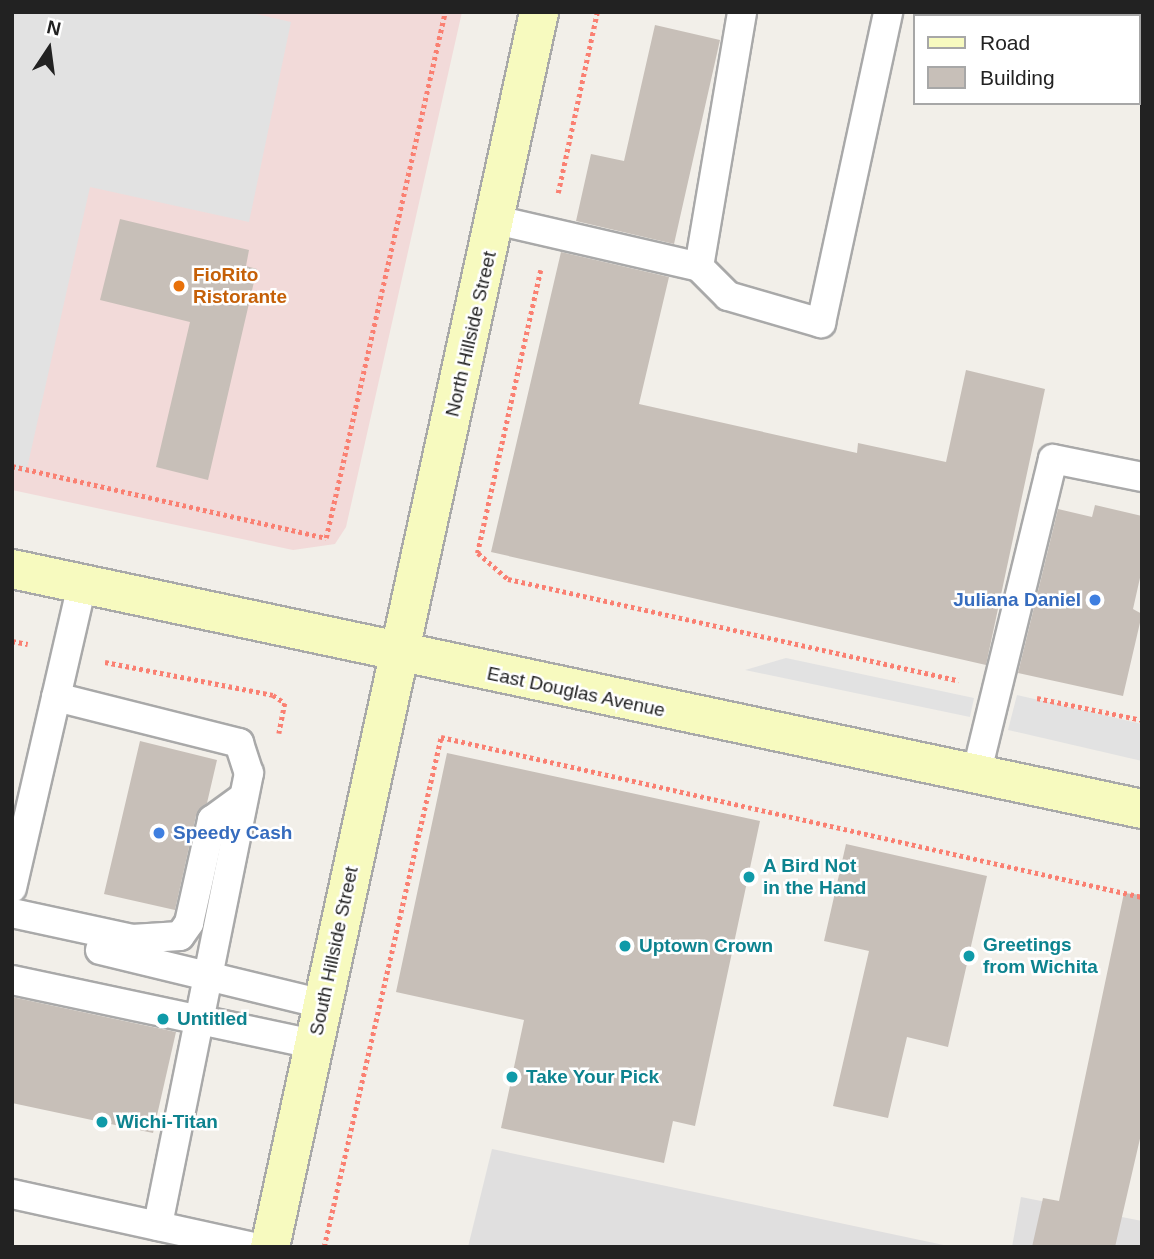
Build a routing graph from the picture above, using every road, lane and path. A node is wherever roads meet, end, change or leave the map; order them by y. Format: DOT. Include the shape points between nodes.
graph roads {
  1 [pos="445,12"];
  2 [pos="539,12"];
  3 [pos="597,12"];
  4 [pos="742,12"];
  5 [pos="888,12"];
  6 [pos="496,220"];
  7 [pos="549,232"];
  8 [pos="699,267"];
  9 [pos="12,466"];
  10 [pos="1142,477"];
  11 [pos="12,569"];
  12 [pos="82,585"];
  13 [pos="400,655"];
  14 [pos="997,689"];
  15 [pos="56,697"];
  16 [pos="1142,720"];
  17 [pos="976,775"];
  18 [pos="244,797"];
  19 [pos="1142,810"];
  20 [pos="12,888"];
  21 [pos="1142,897"];
  22 [pos="12,914"];
  23 [pos="12,929"];
  24 [pos="206,976"];
  25 [pos="12,980"];
  26 [pos="323,1004"];
  27 [pos="200,1020"];
  28 [pos="314,1044"];
  29 [pos="12,1194"];
  30 [pos="158,1226"];
  31 [pos="253,1247"];
  32 [pos="270,1247"];
  33 [pos="324,1247"];
  1 -- 9 [label="path" via="326,538"];
  2 -- 6 [label="main road, North Hillside Street"];
  3 -- 7 [label="path"];
  4 -- 8 [label="lane"];
  5 -- 8 [label="lane" via="821,323 728,296"];
  6 -- 7 [label="lane"];
  6 -- 13 [label="main road, North Hillside Street"];
  7 -- 8 [label="lane"];
  7 -- 14 [label="path" via="478,554 509,579"];
  10 -- 14 [label="lane" via="1053,459"];
  11 -- 12 [label="main road, East Douglas Avenue"];
  12 -- 13 [label="main road, East Douglas Avenue"];
  12 -- 15 [label="lane"];
  13 -- 17 [label="main road, East Douglas Avenue"];
  13 -- 26 [label="main road, South Hillside Street"];
  14 -- 16 [label="path"];
  14 -- 17 [label="lane"];
  15 -- 18 [label="lane" via="239,743 249,773"];
  15 -- 20 [label="lane"];
  17 -- 19 [label="main road, East Douglas Avenue"];
  18 -- 22 [label="lane" via="212,820 189,923 180,936 132,939"];
  18 -- 24 [label="lane"];
  21 -- 33 [label="path" via="441,737"];
  23 -- 24 [label="lane"];
  24 -- 26 [label="lane"];
  24 -- 27 [label="lane"];
  25 -- 27 [label="lane"];
  26 -- 28 [label="main road, South Hillside Street"];
  27 -- 28 [label="lane"];
  27 -- 30 [label="lane"];
  28 -- 32 [label="main road, South Hillside Street"];
  29 -- 30 [label="lane"];
  30 -- 31 [label="lane"];
}
